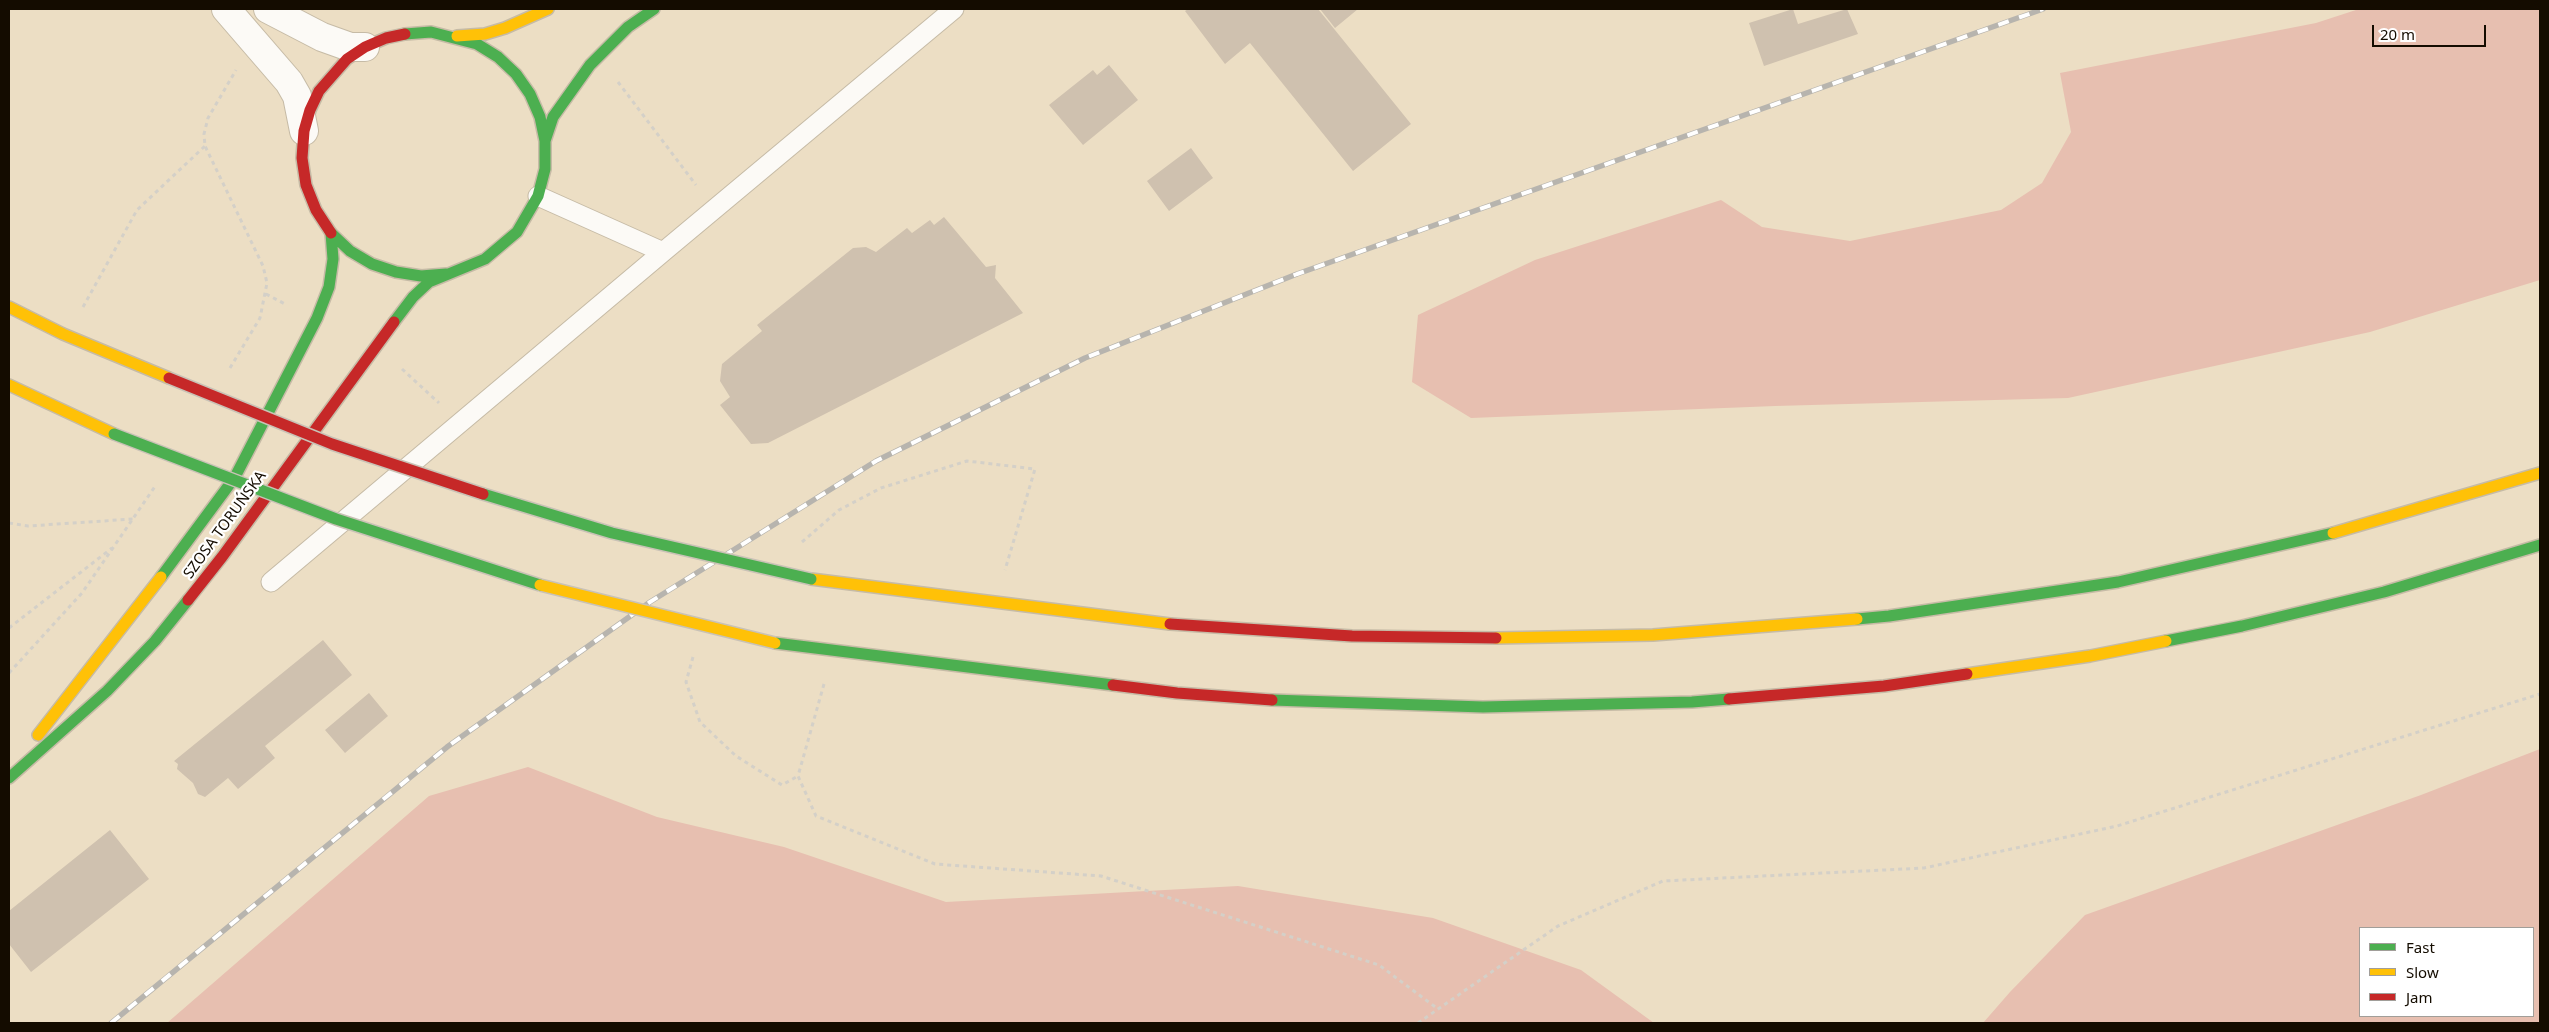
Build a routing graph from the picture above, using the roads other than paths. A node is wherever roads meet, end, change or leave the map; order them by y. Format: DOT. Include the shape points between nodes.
graph roads {
  1 [pos="226,9"];
  2 [pos="268,9"];
  3 [pos="548,9"];
  4 [pos="654,9"];
  5 [pos="954,9"];
  6 [pos="454,36"];
  7 [pos="365,47"];
  8 [pos="304,131"];
  9 [pos="545,141"];
  10 [pos="538,196"];
  11 [pos="331,233"];
  12 [pos="663,252"];
  13 [pos="446,274"];
  14 [pos="9,307"];
  15 [pos="9,385"];
  16 [pos="2540,473"];
  17 [pos="2540,545"];
  18 [pos="271,582"];
  19 [pos="9,773"];
  20 [pos="9,778"];
  1 -- 8 [label="street" via="290,82 297,96"];
  2 -- 7 [label="street" via="322,37 350,47"];
  3 -- 6 [label="main road" via="485,34"];
  4 -- 9 [label="main road" via="628,27 590,65 568,93"];
  5 -- 12 [label="lane"];
  6 -- 7 [label="main road" via="408,33"];
  6 -- 9 [label="main road" via="477,44 516,74 540,117"];
  7 -- 8 [label="main road" via="347,59 327,80 310,110"];
  8 -- 11 [label="main road" via="302,158 306,185 316,210"];
  9 -- 10 [label="main road" via="545,169"];
  10 -- 12 [label="lane"];
  10 -- 13 [label="main road" via="518,232 486,259"];
  11 -- 13 [label="main road" via="372,264 421,276"];
  11 -- 19 [label="main road, SZOSA TORUŃSKA" via="333,259 329,287 317,318 235,477"];
  12 -- 18 [label="lane"];
  13 -- 20 [label="main road, SZOSA TORUŃSKA" via="429,282 413,296 222,557 155,641 107,691"];
  14 -- 16 [label="main road, bridge" via="63,334 332,444 612,533 811,579 1182,624 1352,636 1446,639 1653,635 1888,616 2118,582 2352,530"];
  15 -- 17 [label="main road, bridge" via="114,434 336,519 537,584 775,643 1177,694 1305,702 1484,707 1692,702 1884,686 2090,656 2242,626 2384,592"];
}
